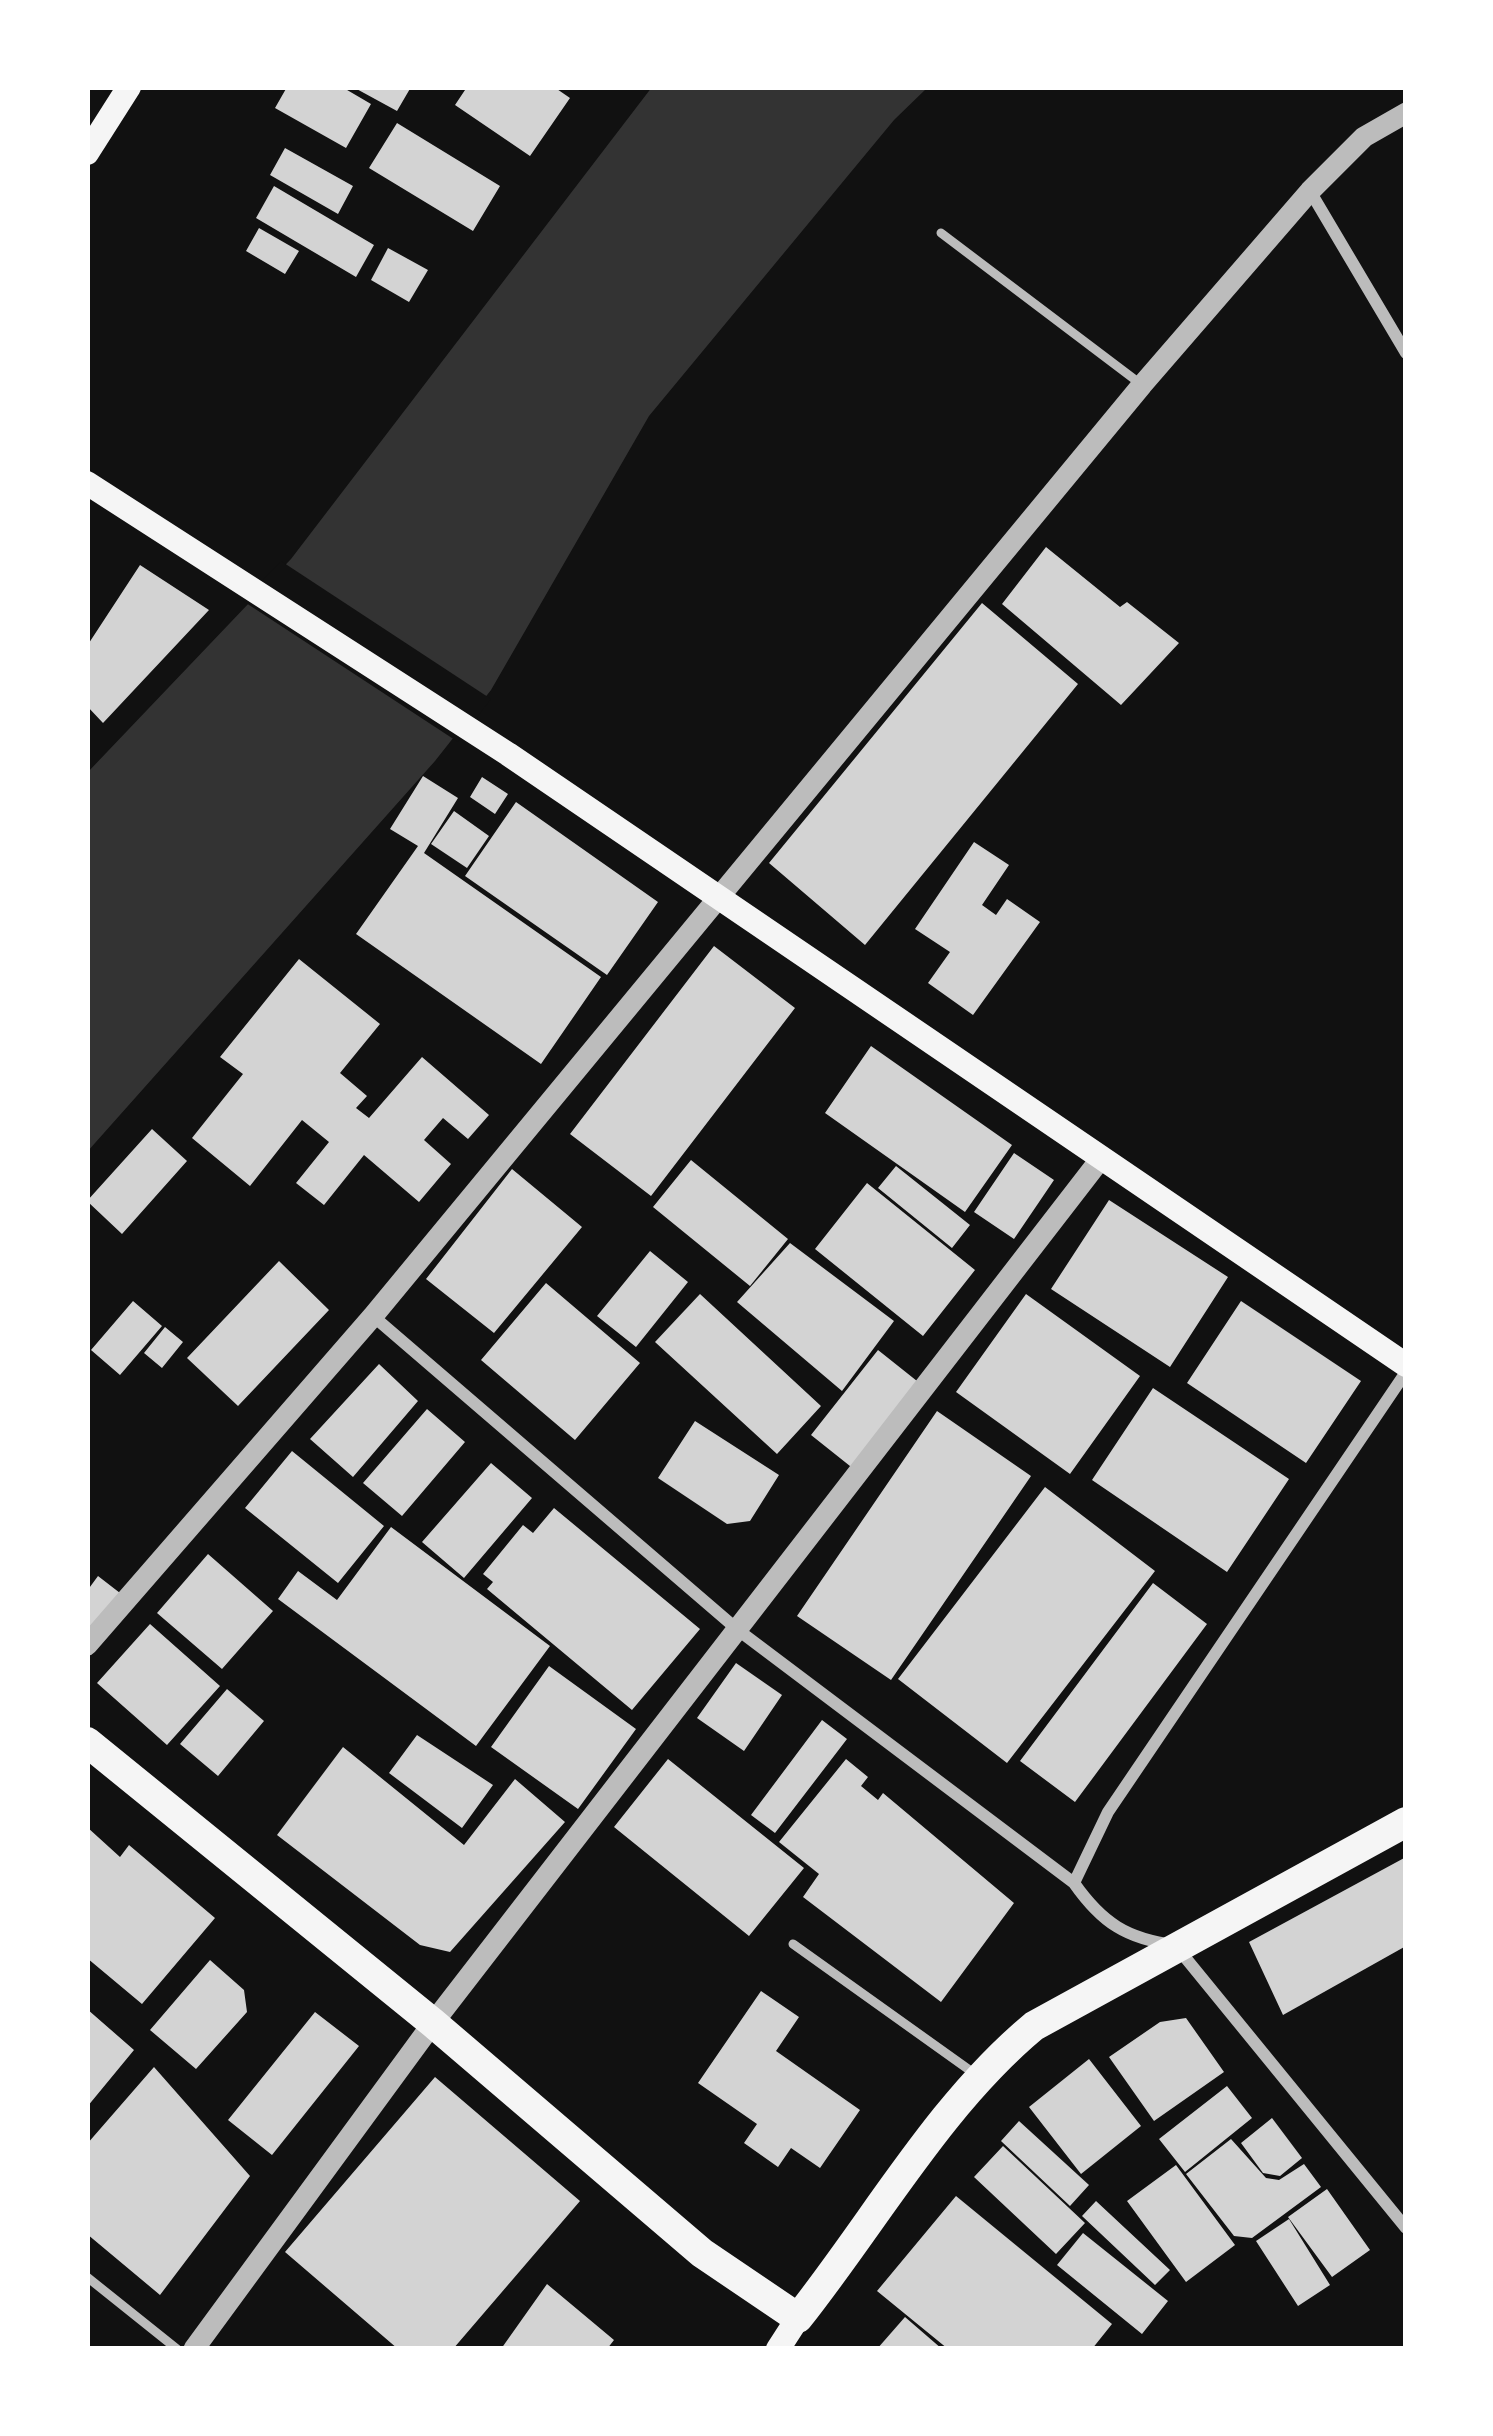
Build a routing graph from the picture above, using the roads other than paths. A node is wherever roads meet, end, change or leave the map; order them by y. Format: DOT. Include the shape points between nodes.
graph roads {
  1 [pos="129,87"];
  2 [pos="1406,113"];
  3 [pos="87,153"];
  4 [pos="1310,191"];
  5 [pos="941,233"];
  6 [pos="1406,352"];
  7 [pos="1142,385"];
  8 [pos="87,483"];
  9 [pos="717,898"];
  10 [pos="1099,1161"];
  11 [pos="373,1316"];
  12 [pos="1406,1368"];
  13 [pos="738,1630"];
  14 [pos="87,1645"];
  15 [pos="87,1742"];
  16 [pos="1406,1822"];
  17 [pos="1074,1882"];
  18 [pos="793,1944"];
  19 [pos="1175,1946"];
  20 [pos="433,2023"];
  21 [pos="979,2078"];
  22 [pos="1406,2228"];
  23 [pos="87,2277"];
  24 [pos="798,2318"];
  25 [pos="177,2349"];
  26 [pos="194,2349"];
  27 [pos="778,2349"];
  1 -- 3 [label="main road"];
  2 -- 4 [label="street" via="1364,137"];
  4 -- 6 [label="street"];
  4 -- 7 [label="street"];
  5 -- 7 [label="lane"];
  7 -- 9 [label="street"];
  8 -- 9 [label="main road"];
  9 -- 10 [label="main road"];
  9 -- 11 [label="street"];
  10 -- 12 [label="main road"];
  10 -- 13 [label="street"];
  11 -- 13 [label="street"];
  11 -- 14 [label="street"];
  12 -- 17 [label="street" via="1108,1812"];
  13 -- 17 [label="street"];
  13 -- 20 [label="street"];
  15 -- 20 [label="main road"];
  16 -- 19 [label="main road"];
  17 -- 19 [label="street" via="1114,1929"];
  18 -- 21 [label="lane"];
  19 -- 21 [label="main road" via="1034,2026"];
  19 -- 22 [label="street"];
  20 -- 24 [label="main road" via="702,2253"];
  20 -- 26 [label="street"];
  21 -- 24 [label="main road"];
  23 -- 25 [label="lane"];
  24 -- 27 [label="main road"];
}
